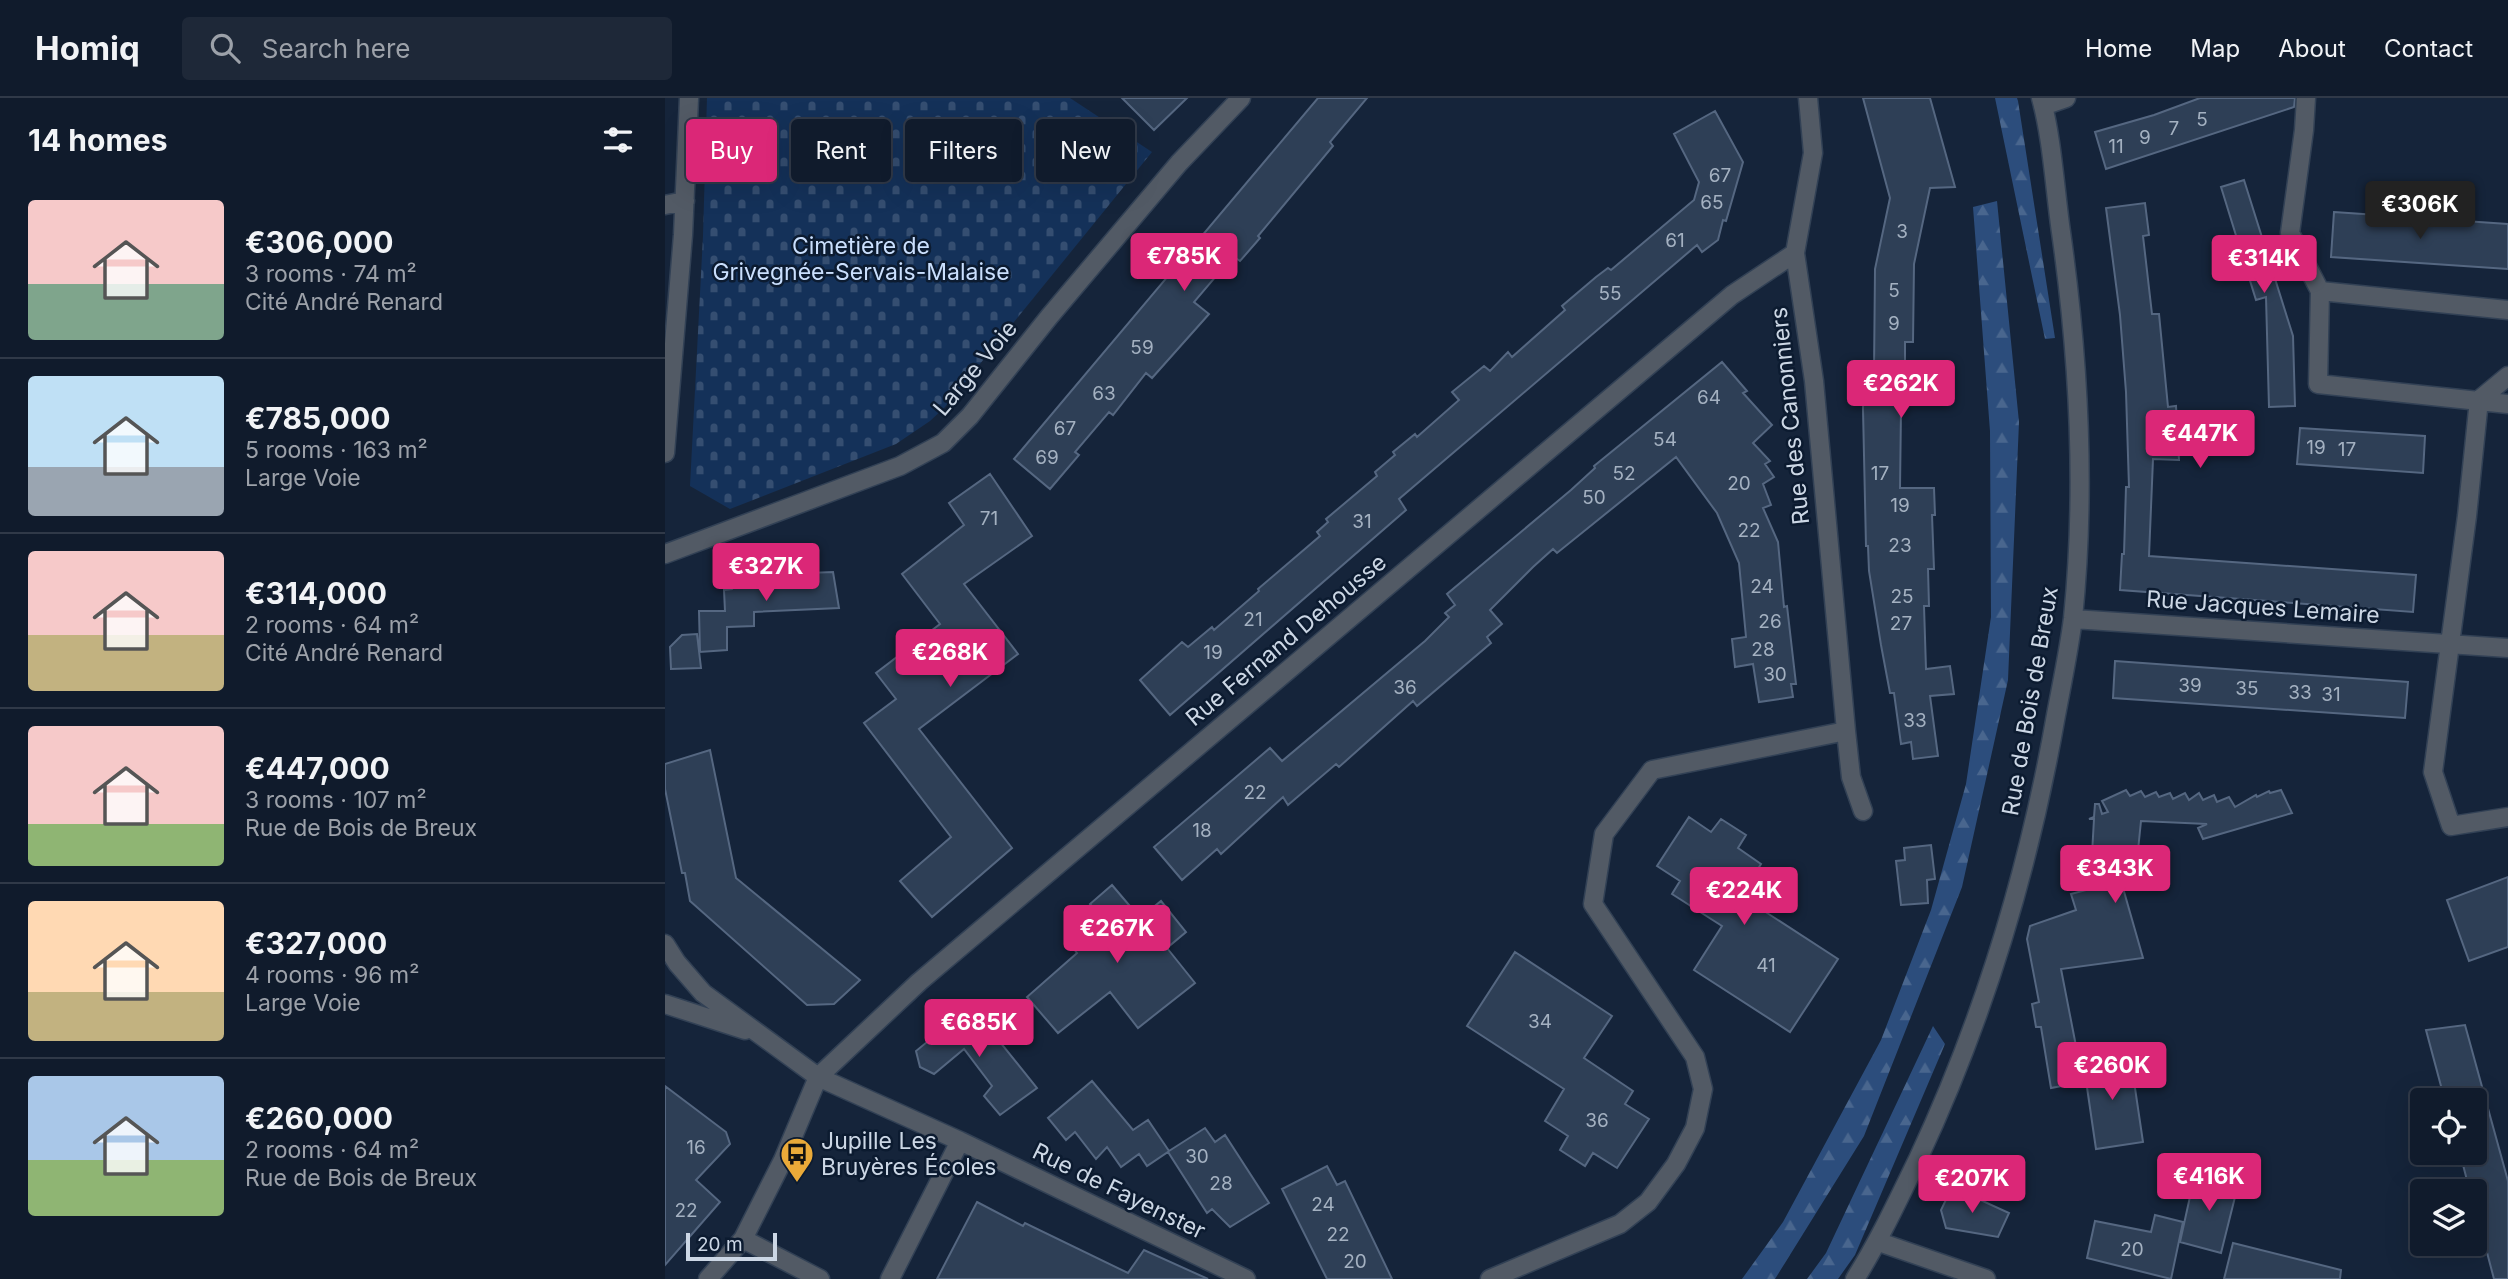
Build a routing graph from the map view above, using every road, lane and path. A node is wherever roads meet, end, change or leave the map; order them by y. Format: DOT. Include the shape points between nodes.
graph roads {
  1 [pos="689,98"];
  2 [pos="1241,98"];
  3 [pos="1808,98"];
  4 [pos="2066,98"];
  5 [pos="2306,98"];
  6 [pos="2042,102"];
  7 [pos="685,201"];
  8 [pos="665,205"];
  9 [pos="1795,253"];
  10 [pos="2320,291"];
  11 [pos="2508,310"];
  12 [pos="2508,376"];
  13 [pos="2479,400"];
  14 [pos="2508,404"];
  15 [pos="665,453"];
  16 [pos="665,554"];
  17 [pos="2073,619"];
  18 [pos="2451,643"];
  19 [pos="2508,648"];
  20 [pos="1846,731"];
  21 [pos="1863,811"];
  22 [pos="2508,817"];
  23 [pos="665,944"];
  24 [pos="665,1004"];
  25 [pos="757,1033"];
  26 [pos="818,1077"];
  27 [pos="960,1141"];
  28 [pos="743,1239"];
  29 [pos="1878,1242"];
  30 [pos="708,1279"];
  31 [pos="820,1279"];
  32 [pos="890,1279"];
  33 [pos="1246,1279"];
  34 [pos="1490,1279"];
  35 [pos="1855,1279"];
  36 [pos="1986,1279"];
  1 -- 7 [label="street"];
  2 -- 16 [label="street, Large Voie" via="1179,163 943,443 901,466"];
  3 -- 9 [label="street, Rue des Canonniers" via="1814,153"];
  4 -- 6 [label="street"];
  5 -- 10 [label="street" via="2290,233"];
  6 -- 17 [label="street, Rue de Bois de Breux" via="2073,314 2079,516"];
  7 -- 8 [label="street"];
  7 -- 15 [label="street"];
  9 -- 20 [label="street, Rue des Canonniers" via="1814,381"];
  9 -- 26 [label="street, Rue Fernand Dehousse" via="1732,295 930,973"];
  10 -- 11 [label="street"];
  10 -- 13 [label="street" via="2318,384"];
  12 -- 13 [label="street"];
  13 -- 14 [label="street"];
  13 -- 18 [label="street"];
  17 -- 18 [label="street, Rue Jacques Lemaire"];
  17 -- 29 [label="street, Rue de Bois de Breux" via="2047,769 2005,936 1946,1100"];
  18 -- 19 [label="street, Rue Jacques Lemaire"];
  18 -- 22 [label="street" via="2433,772 2451,826"];
  20 -- 21 [label="street, Rue des Canonniers" via="1851,777"];
  20 -- 34 [label="street" via="1652,770 1604,834 1593,904 1696,1057 1703,1089 1695,1128 1648,1202 1620,1224"];
  23 -- 25 [label="street, Rue de Fayenster" via="703,993"];
  24 -- 25 [label="street"];
  25 -- 26 [label="street, Rue de Fayenster"];
  26 -- 27 [label="street, Rue de Fayenster"];
  26 -- 28 [label="street"];
  27 -- 32 [label="street"];
  27 -- 33 [label="street, Rue de Fayenster"];
  28 -- 30 [label="street"];
  28 -- 31 [label="street"];
  29 -- 35 [label="street, Rue de Bois de Breux"];
  29 -- 36 [label="street"];
}
